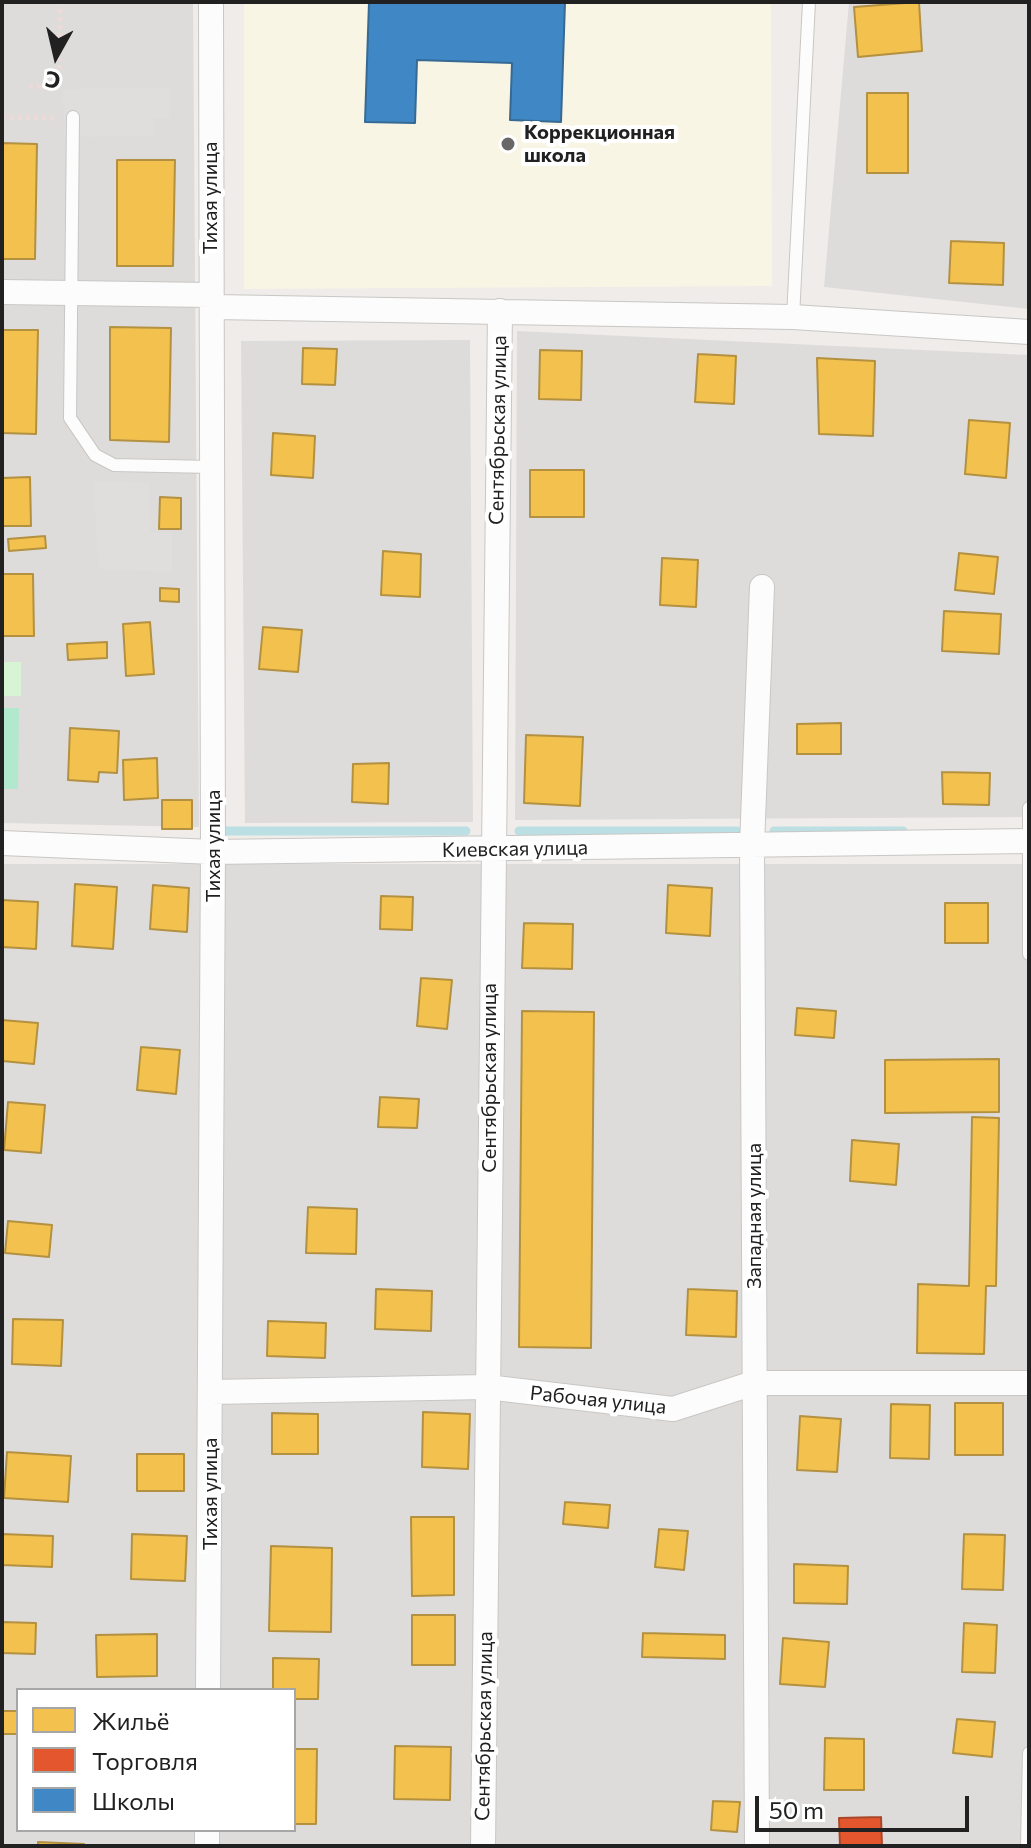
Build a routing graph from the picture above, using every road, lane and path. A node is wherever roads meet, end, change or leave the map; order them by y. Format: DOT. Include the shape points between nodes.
graph roads {
  1 [pos="60,2"];
  2 [pos="211,2"];
  3 [pos="809,2"];
  4 [pos="29,86"];
  5 [pos="2,117"];
  6 [pos="73,117"];
  7 [pos="59,118"];
  8 [pos="2,292"];
  9 [pos="73,294"];
  10 [pos="212,301"];
  11 [pos="500,311"];
  12 [pos="793,317"];
  13 [pos="1029,332"];
  14 [pos="213,467"];
  15 [pos="762,587"];
  16 [pos="1029,808"];
  17 [pos="1028,841"];
  18 [pos="2,843"];
  19 [pos="752,846"];
  20 [pos="491,850"];
  21 [pos="213,852"];
  22 [pos="1029,954"];
  23 [pos="754,1383"];
  24 [pos="1029,1383"];
  25 [pos="487,1387"];
  26 [pos="210,1392"];
  27 [pos="208,1688"];
  28 [pos="1029,1753"];
  29 [pos="483,1846"];
  30 [pos="757,1846"];
  31 [pos="1027,1846"];
  1 -- 4 [label="path" via="59,87"];
  2 -- 10 [label="street, Тихая улица"];
  3 -- 12 [label="lane"];
  5 -- 7 [label="path"];
  6 -- 9 [label="lane"];
  8 -- 9 [label="street"];
  9 -- 10 [label="street"];
  9 -- 14 [label="lane" via="70,418 95,455 114,465"];
  10 -- 11 [label="street"];
  10 -- 14 [label="street, Тихая улица"];
  11 -- 12 [label="street"];
  11 -- 20 [label="street, Сентябрьская улица"];
  12 -- 13 [label="street"];
  14 -- 21 [label="street, Тихая улица"];
  15 -- 19 [label="street, Западная улица"];
  16 -- 17 [label="lane"];
  17 -- 19 [label="street, Киевская улица"];
  17 -- 22 [label="lane"];
  18 -- 21 [label="street, Киевская улица"];
  19 -- 20 [label="street, Киевская улица"];
  19 -- 23 [label="street, Западная улица"];
  20 -- 21 [label="street, Киевская улица"];
  20 -- 25 [label="street, Сентябрьская улица"];
  21 -- 26 [label="street, Тихая улица"];
  23 -- 24 [label="street, Рабочая улица"];
  23 -- 25 [label="street, Рабочая улица" via="673,1409"];
  23 -- 30 [label="street, Западная улица"];
  25 -- 26 [label="street, Рабочая улица"];
  25 -- 29 [label="street, Сентябрьская улица"];
  26 -- 27 [label="street, Тихая улица"];
  28 -- 31 [label="lane"];
}
